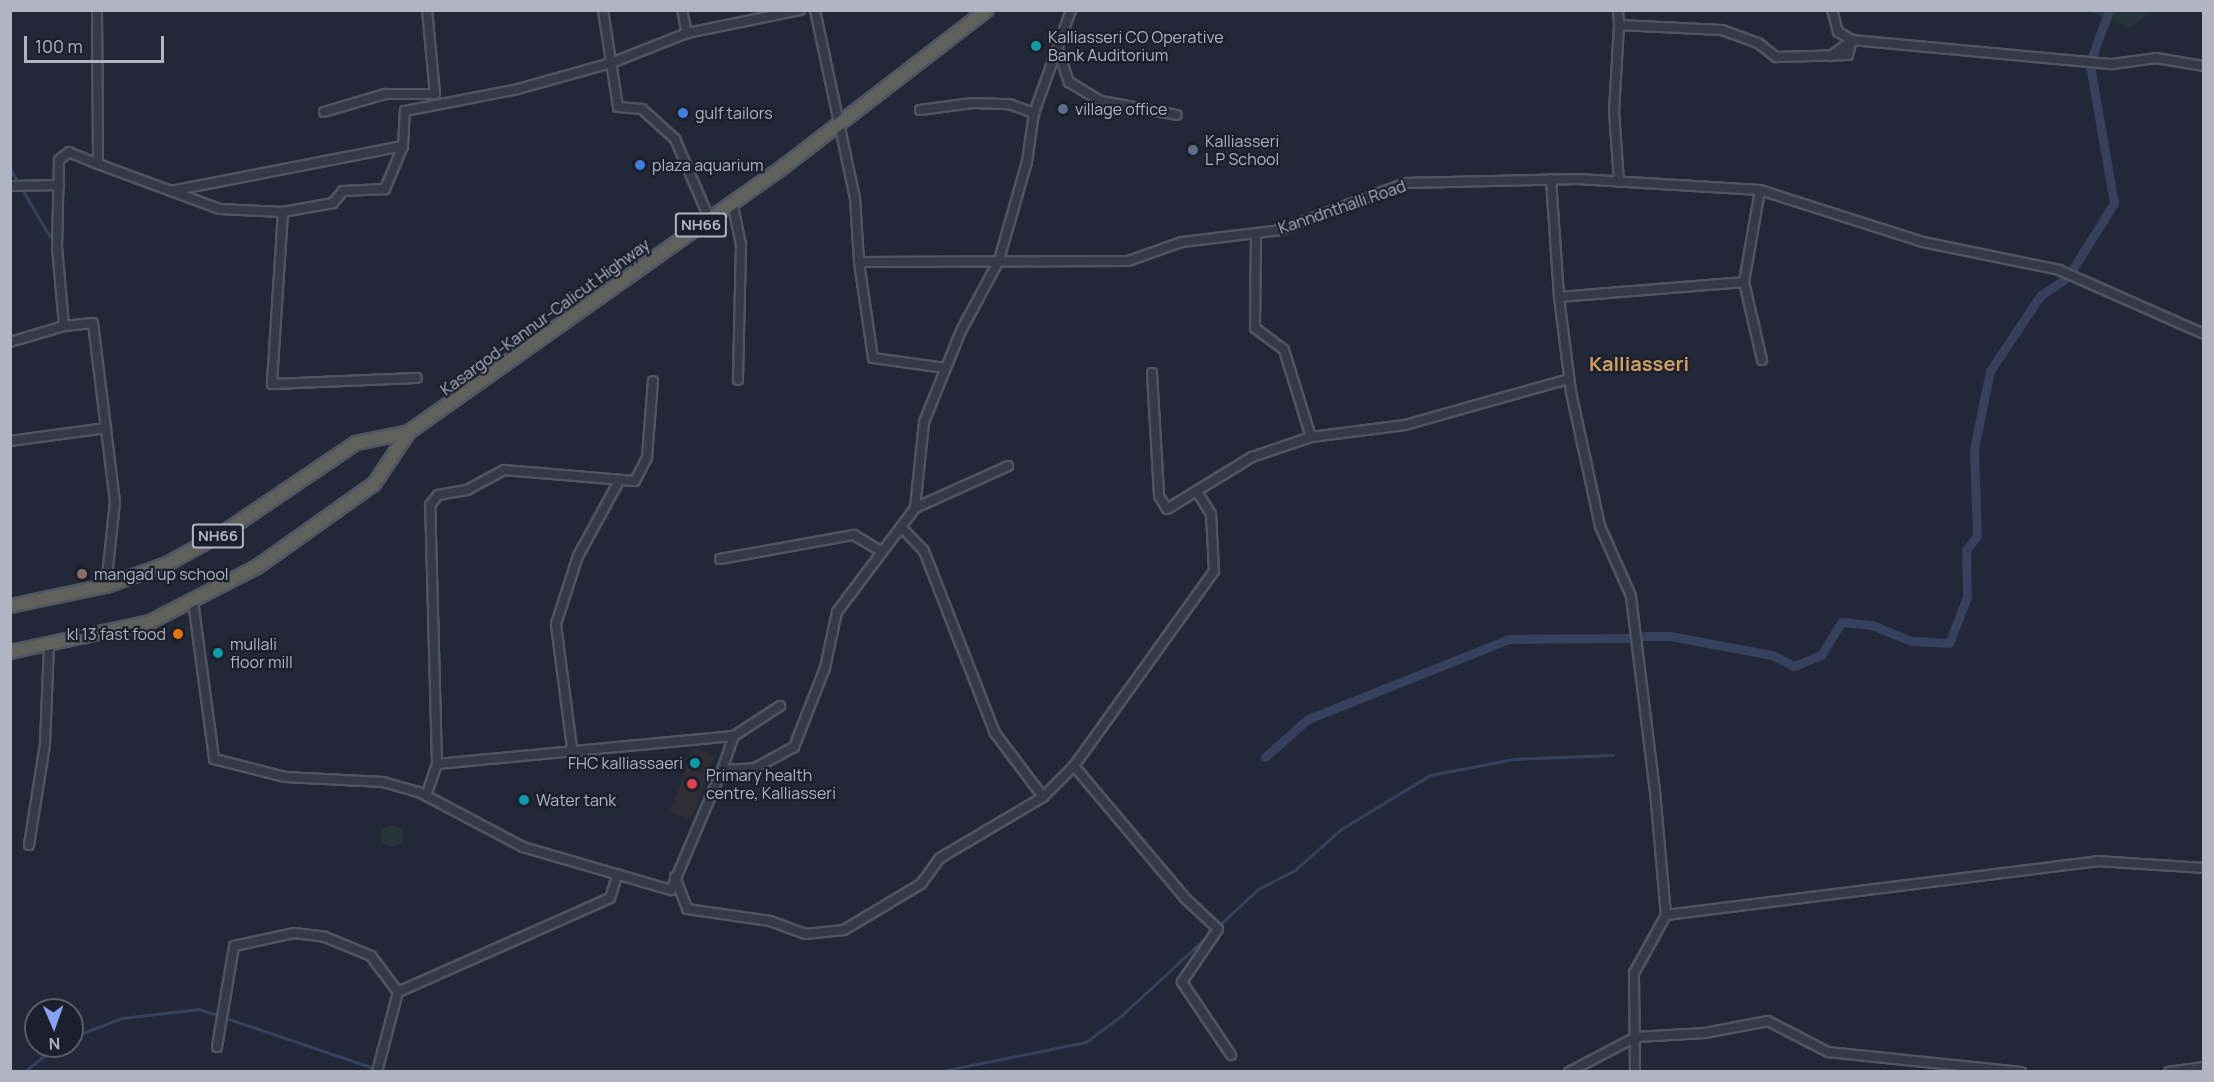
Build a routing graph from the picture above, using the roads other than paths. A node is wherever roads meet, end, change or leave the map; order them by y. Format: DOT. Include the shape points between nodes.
graph roads {
  1 [pos="97,10"];
  2 [pos="428,10"];
  3 [pos="603,10"];
  4 [pos="682,10"];
  5 [pos="800,10"];
  6 [pos="815,10"];
  7 [pos="987,10"];
  8 [pos="1071,10"];
  9 [pos="1618,10"];
  10 [pos="1832,10"];
  11 [pos="1619,25"];
  12 [pos="687,33"];
  13 [pos="1852,40"];
  14 [pos="1059,52"];
  15 [pos="611,63"];
  16 [pos="2204,66"];
  17 [pos="920,110"];
  18 [pos="324,112"];
  19 [pos="1034,113"];
  20 [pos="1177,114"];
  21 [pos="839,124"];
  22 [pos="403,146"];
  23 [pos="98,164"];
  24 [pos="1551,179"];
  25 [pos="1619,182"];
  26 [pos="59,185"];
  27 [pos="10,186"];
  28 [pos="1760,190"];
  29 [pos="171,191"];
  30 [pos="732,201"];
  31 [pos="283,212"];
  32 [pos="709,218"];
  33 [pos="1256,233"];
  34 [pos="999,260"];
  35 [pos="859,262"];
  36 [pos="1744,282"];
  37 [pos="1559,297"];
  38 [pos="64,326"];
  39 [pos="2204,334"];
  40 [pos="10,342"];
  41 [pos="1762,360"];
  42 [pos="945,368"];
  43 [pos="1152,373"];
  44 [pos="417,378"];
  45 [pos="1569,379"];
  46 [pos="738,380"];
  47 [pos="653,381"];
  48 [pos="106,428"];
  49 [pos="409,432"];
  50 [pos="1311,437"];
  51 [pos="10,441"];
  52 [pos="1008,466"];
  53 [pos="618,483"];
  54 [pos="1198,494"];
  55 [pos="915,508"];
  56 [pos="901,527"];
  57 [pos="881,551"];
  58 [pos="720,559"];
  59 [pos="106,586"];
  60 [pos="193,601"];
  61 [pos="10,606"];
  62 [pos="49,645"];
  63 [pos="10,652"];
  64 [pos="780,706"];
  65 [pos="734,736"];
  66 [pos="572,748"];
  67 [pos="437,764"];
  68 [pos="1074,766"];
  69 [pos="722,770"];
  70 [pos="426,796"];
  71 [pos="1043,797"];
  72 [pos="29,845"];
  73 [pos="2204,868"];
  74 [pos="618,874"];
  75 [pos="675,877"];
  76 [pos="1666,915"];
  77 [pos="398,992"];
  78 [pos="1636,1037"];
  79 [pos="217,1047"];
  80 [pos="1231,1055"];
  81 [pos="2204,1067"];
  82 [pos="377,1071"];
  83 [pos="1569,1071"];
  84 [pos="1635,1071"];
  85 [pos="2021,1071"];
  86 [pos="2169,1071"];
  1 -- 23 [label="street"];
  2 -- 18 [label="street" via="435,94 385,94"];
  3 -- 15 [label="street"];
  4 -- 12 [label="street"];
  5 -- 12 [label="street"];
  6 -- 21 [label="street"];
  7 -- 21 [label="highway, Kasargod-Kannur-Calicut Highway / NH66"];
  8 -- 14 [label="street"];
  9 -- 11 [label="street"];
  10 -- 13 [label="street" via="1838,32"];
  11 -- 13 [label="street" via="1722,30 1758,43 1776,57 1848,55"];
  11 -- 25 [label="street" via="1614,111"];
  12 -- 15 [label="street"];
  13 -- 16 [label="street" via="2113,64 2156,58"];
  14 -- 19 [label="street"];
  14 -- 20 [label="street" via="1069,82 1101,101"];
  15 -- 22 [label="street" via="518,89 405,111"];
  15 -- 32 [label="street" via="618,107 642,109 675,139"];
  17 -- 19 [label="street" via="973,103 1009,104"];
  19 -- 34 [label="street" via="1027,162"];
  21 -- 30 [label="highway, Kasargod-Kannur-Calicut Highway / NH66"];
  21 -- 35 [label="street" via="855,198"];
  22 -- 29 [label="street"];
  22 -- 31 [label="street" via="385,189 343,191 333,203"];
  23 -- 26 [label="street" via="63,153"];
  23 -- 29 [label="street"];
  24 -- 25 [label="street, Kanndnthalli Road"];
  24 -- 33 [label="street, Kanndnthalli Road" via="1406,183 1281,230"];
  24 -- 37 [label="street"];
  25 -- 28 [label="street, Kanndnthalli Road"];
  26 -- 27 [label="street"];
  26 -- 38 [label="street"];
  28 -- 36 [label="street"];
  28 -- 39 [label="street, Kanndnthalli Road" via="1923,242 2059,270"];
  29 -- 31 [label="street" via="220,208"];
  30 -- 32 [label="highway, Kasargod-Kannur-Calicut Highway / NH66"];
  30 -- 46 [label="street" via="741,245"];
  31 -- 44 [label="street" via="272,384"];
  32 -- 49 [label="highway, Kasargod-Kannur-Calicut Highway / NH66"];
  33 -- 34 [label="street, Kanndnthalli Road" via="1182,242 1128,261"];
  33 -- 50 [label="street" via="1255,328 1284,350"];
  34 -- 35 [label="street, Kanndnthalli Road"];
  34 -- 42 [label="street"];
  35 -- 42 [label="street" via="873,358"];
  36 -- 37 [label="street"];
  36 -- 41 [label="street"];
  37 -- 45 [label="street"];
  38 -- 40 [label="street"];
  38 -- 48 [label="street" via="93,323"];
  42 -- 55 [label="street" via="924,422"];
  43 -- 54 [label="street" via="1159,496 1167,509"];
  45 -- 50 [label="street" via="1405,425"];
  45 -- 76 [label="street" via="1600,526 1631,596 1642,656"];
  47 -- 53 [label="street" via="647,457 635,481"];
  48 -- 51 [label="street"];
  48 -- 59 [label="street" via="116,502"];
  49 -- 59 [label="highway, Kasargod-Kannur-Calicut Highway / NH66" via="356,442 223,533 167,564"];
  49 -- 60 [label="highway, Kasargod-Kannur-Calicut Highway / NH66" via="374,484 257,567"];
  50 -- 54 [label="street" via="1252,457"];
  52 -- 55 [label="street"];
  53 -- 66 [label="street" via="578,556 556,624"];
  53 -- 67 [label="street" via="504,470 467,490 438,495 430,505"];
  54 -- 68 [label="street" via="1211,514 1214,571"];
  55 -- 56 [label="street"];
  56 -- 57 [label="street"];
  56 -- 71 [label="street" via="924,552 995,733"];
  57 -- 58 [label="street" via="854,535"];
  57 -- 69 [label="street" via="837,612 825,668 795,747 755,768"];
  59 -- 61 [label="highway, Kasargod-Kannur-Calicut Highway / NH66"];
  60 -- 62 [label="highway, Kasargod-Kannur-Calicut Highway / NH66" via="150,622"];
  60 -- 70 [label="street" via="214,759 285,777 383,782"];
  62 -- 63 [label="highway, Kasargod-Kannur-Calicut Highway / NH66"];
  62 -- 72 [label="street" via="45,744"];
  64 -- 65 [label="street"];
  65 -- 66 [label="street"];
  65 -- 69 [label="street"];
  66 -- 67 [label="street"];
  67 -- 70 [label="street"];
  68 -- 71 [label="street"];
  68 -- 80 [label="street" via="1218,928 1182,982"];
  69 -- 75 [label="street"];
  70 -- 74 [label="street" via="523,848"];
  71 -- 75 [label="street" via="940,858 921,884 844,930 805,934 770,921 687,909"];
  73 -- 76 [label="street" via="2097,861"];
  74 -- 75 [label="street" via="671,890"];
  74 -- 77 [label="street" via="610,898"];
  76 -- 78 [label="street" via="1634,974"];
  77 -- 79 [label="street" via="371,956 325,937 294,933 234,946"];
  77 -- 82 [label="street"];
  78 -- 83 [label="street"];
  78 -- 84 [label="street"];
  78 -- 85 [label="street" via="1768,1021 1828,1052"];
  81 -- 86 [label="street"];
}
